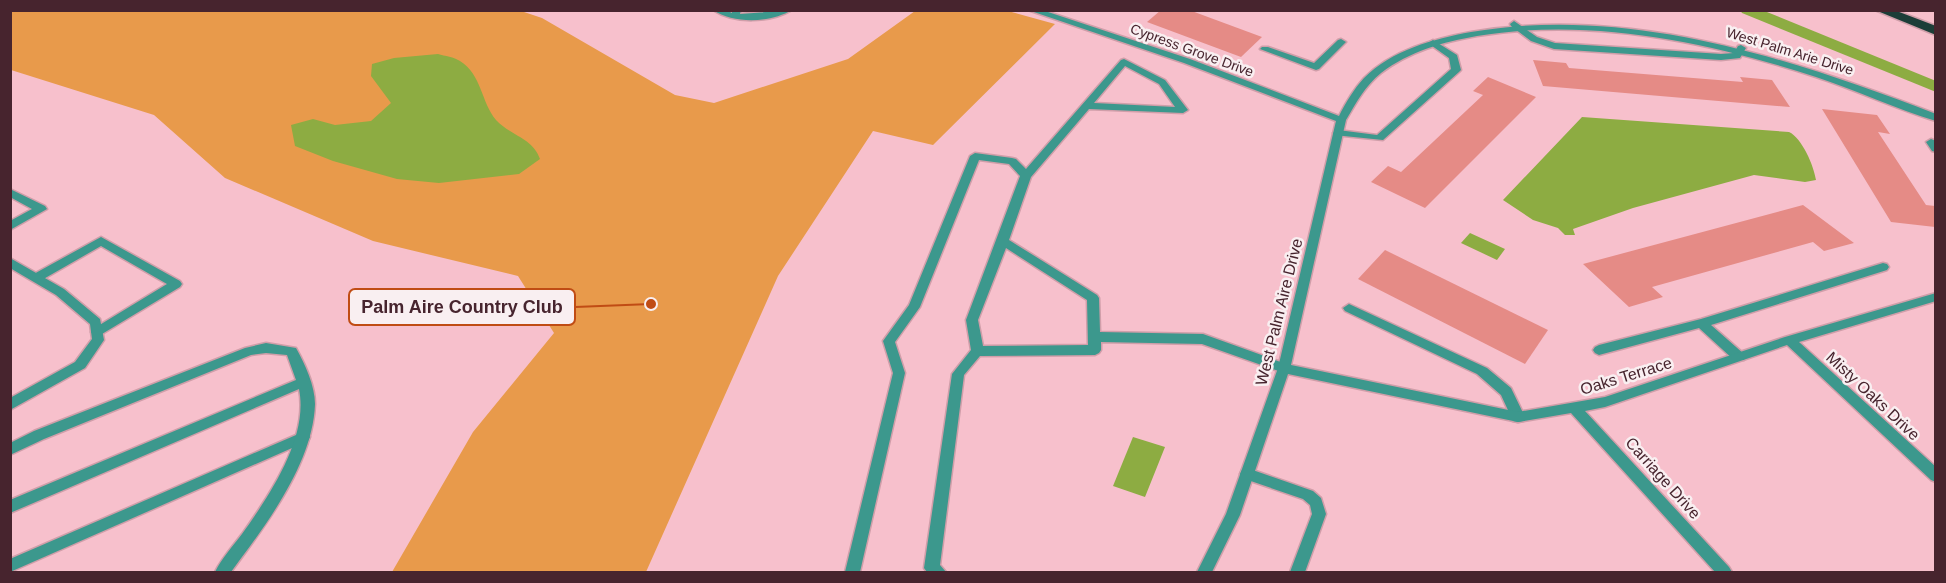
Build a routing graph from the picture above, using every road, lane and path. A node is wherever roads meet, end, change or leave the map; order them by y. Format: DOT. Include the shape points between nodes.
graph roads {
  1 [pos="717,10"];
  2 [pos="788,10"];
  3 [pos="1032,10"];
  4 [pos="1881,10"];
  5 [pos="736,14"];
  6 [pos="1514,24"];
  7 [pos="1935,31"];
  8 [pos="1341,42"];
  9 [pos="1433,43"];
  10 [pos="1741,48"];
  11 [pos="1265,49"];
  12 [pos="1086,106"];
  13 [pos="1935,118"];
  14 [pos="1340,127"];
  15 [pos="1026,176"];
  16 [pos="10,192"];
  17 [pos="10,226"];
  18 [pos="1003,242"];
  19 [pos="10,262"];
  20 [pos="1883,267"];
  21 [pos="36,278"];
  22 [pos="1935,297"];
  23 [pos="1348,308"];
  24 [pos="1701,323"];
  25 [pos="97,332"];
  26 [pos="1094,337"];
  27 [pos="1789,340"];
  28 [pos="1599,350"];
  29 [pos="977,351"];
  30 [pos="1739,357"];
  31 [pos="1284,368"];
  32 [pos="304,382"];
  33 [pos="10,405"];
  34 [pos="1575,408"];
  35 [pos="1518,417"];
  36 [pos="303,437"];
  37 [pos="10,450"];
  38 [pos="1248,474"];
  39 [pos="1935,476"];
  40 [pos="10,507"];
  41 [pos="10,566"];
  42 [pos="933,571"];
  43 [pos="223,573"];
  44 [pos="852,573"];
  45 [pos="1204,573"];
  46 [pos="1298,573"];
  47 [pos="1724,573"];
  1 -- 5 [label="street"];
  2 -- 5 [label="street" via="767,16"];
  3 -- 14 [label="street, Cypress Grove Drive" via="1187,61"];
  4 -- 7 [label="highway"];
  6 -- 9 [label="street, West Palm Arie Drive" via="1458,34"];
  6 -- 10 [label="street, West Palm Arie Drive" via="1627,26"];
  6 -- 10 [label="street" via="1534,39 1554,46 1721,57 1737,56"];
  8 -- 11 [label="street" via="1316,67"];
  9 -- 14 [label="street, West Palm Arie Drive" via="1387,65 1360,88"];
  9 -- 14 [label="street, Cypress Grove Drive" via="1454,57 1456,70 1379,138"];
  10 -- 13 [label="street, West Palm Arie Drive" via="1819,72"];
  12 -- 12 [label="street" via="1124,62 1162,82 1183,110"];
  12 -- 15 [label="street"];
  14 -- 31 [label="street, West Palm Aire Drive"];
  15 -- 18 [label="street"];
  15 -- 44 [label="street" via="1012,161 975,156 914,307 889,341 899,373"];
  16 -- 17 [label="street" via="41,209"];
  18 -- 26 [label="street" via="1093,298"];
  18 -- 29 [label="street" via="972,320"];
  19 -- 21 [label="street"];
  20 -- 24 [label="street"];
  21 -- 25 [label="street" via="96,322"];
  21 -- 25 [label="street" via="101,241 176,284"];
  22 -- 27 [label="street, Oaks Terrace"];
  23 -- 35 [label="street" via="1482,371 1506,392"];
  24 -- 28 [label="street"];
  24 -- 30 [label="street"];
  25 -- 33 [label="street" via="98,340 80,365"];
  26 -- 29 [label="street" via="1095,351"];
  26 -- 31 [label="street, Oaks Terrace" via="1203,339"];
  27 -- 30 [label="street, Oaks Terrace"];
  27 -- 39 [label="street, Misty Oaks Drive"];
  29 -- 42 [label="street" via="958,374"];
  30 -- 34 [label="street, Oaks Terrace" via="1605,402"];
  31 -- 35 [label="street, Oaks Terrace"];
  31 -- 38 [label="street, West Palm Aire Drive"];
  32 -- 36 [label="street" via="308,404"];
  32 -- 37 [label="street" via="292,351 249,351"];
  32 -- 40 [label="street"];
  34 -- 35 [label="street, Oaks Terrace"];
  34 -- 47 [label="street, Carriage Drive"];
  36 -- 41 [label="street"];
  36 -- 43 [label="street" via="264,515"];
  38 -- 45 [label="street, West Palm Aire Drive"];
  38 -- 46 [label="street" via="1308,495 1316,502 1319,514"];
}
